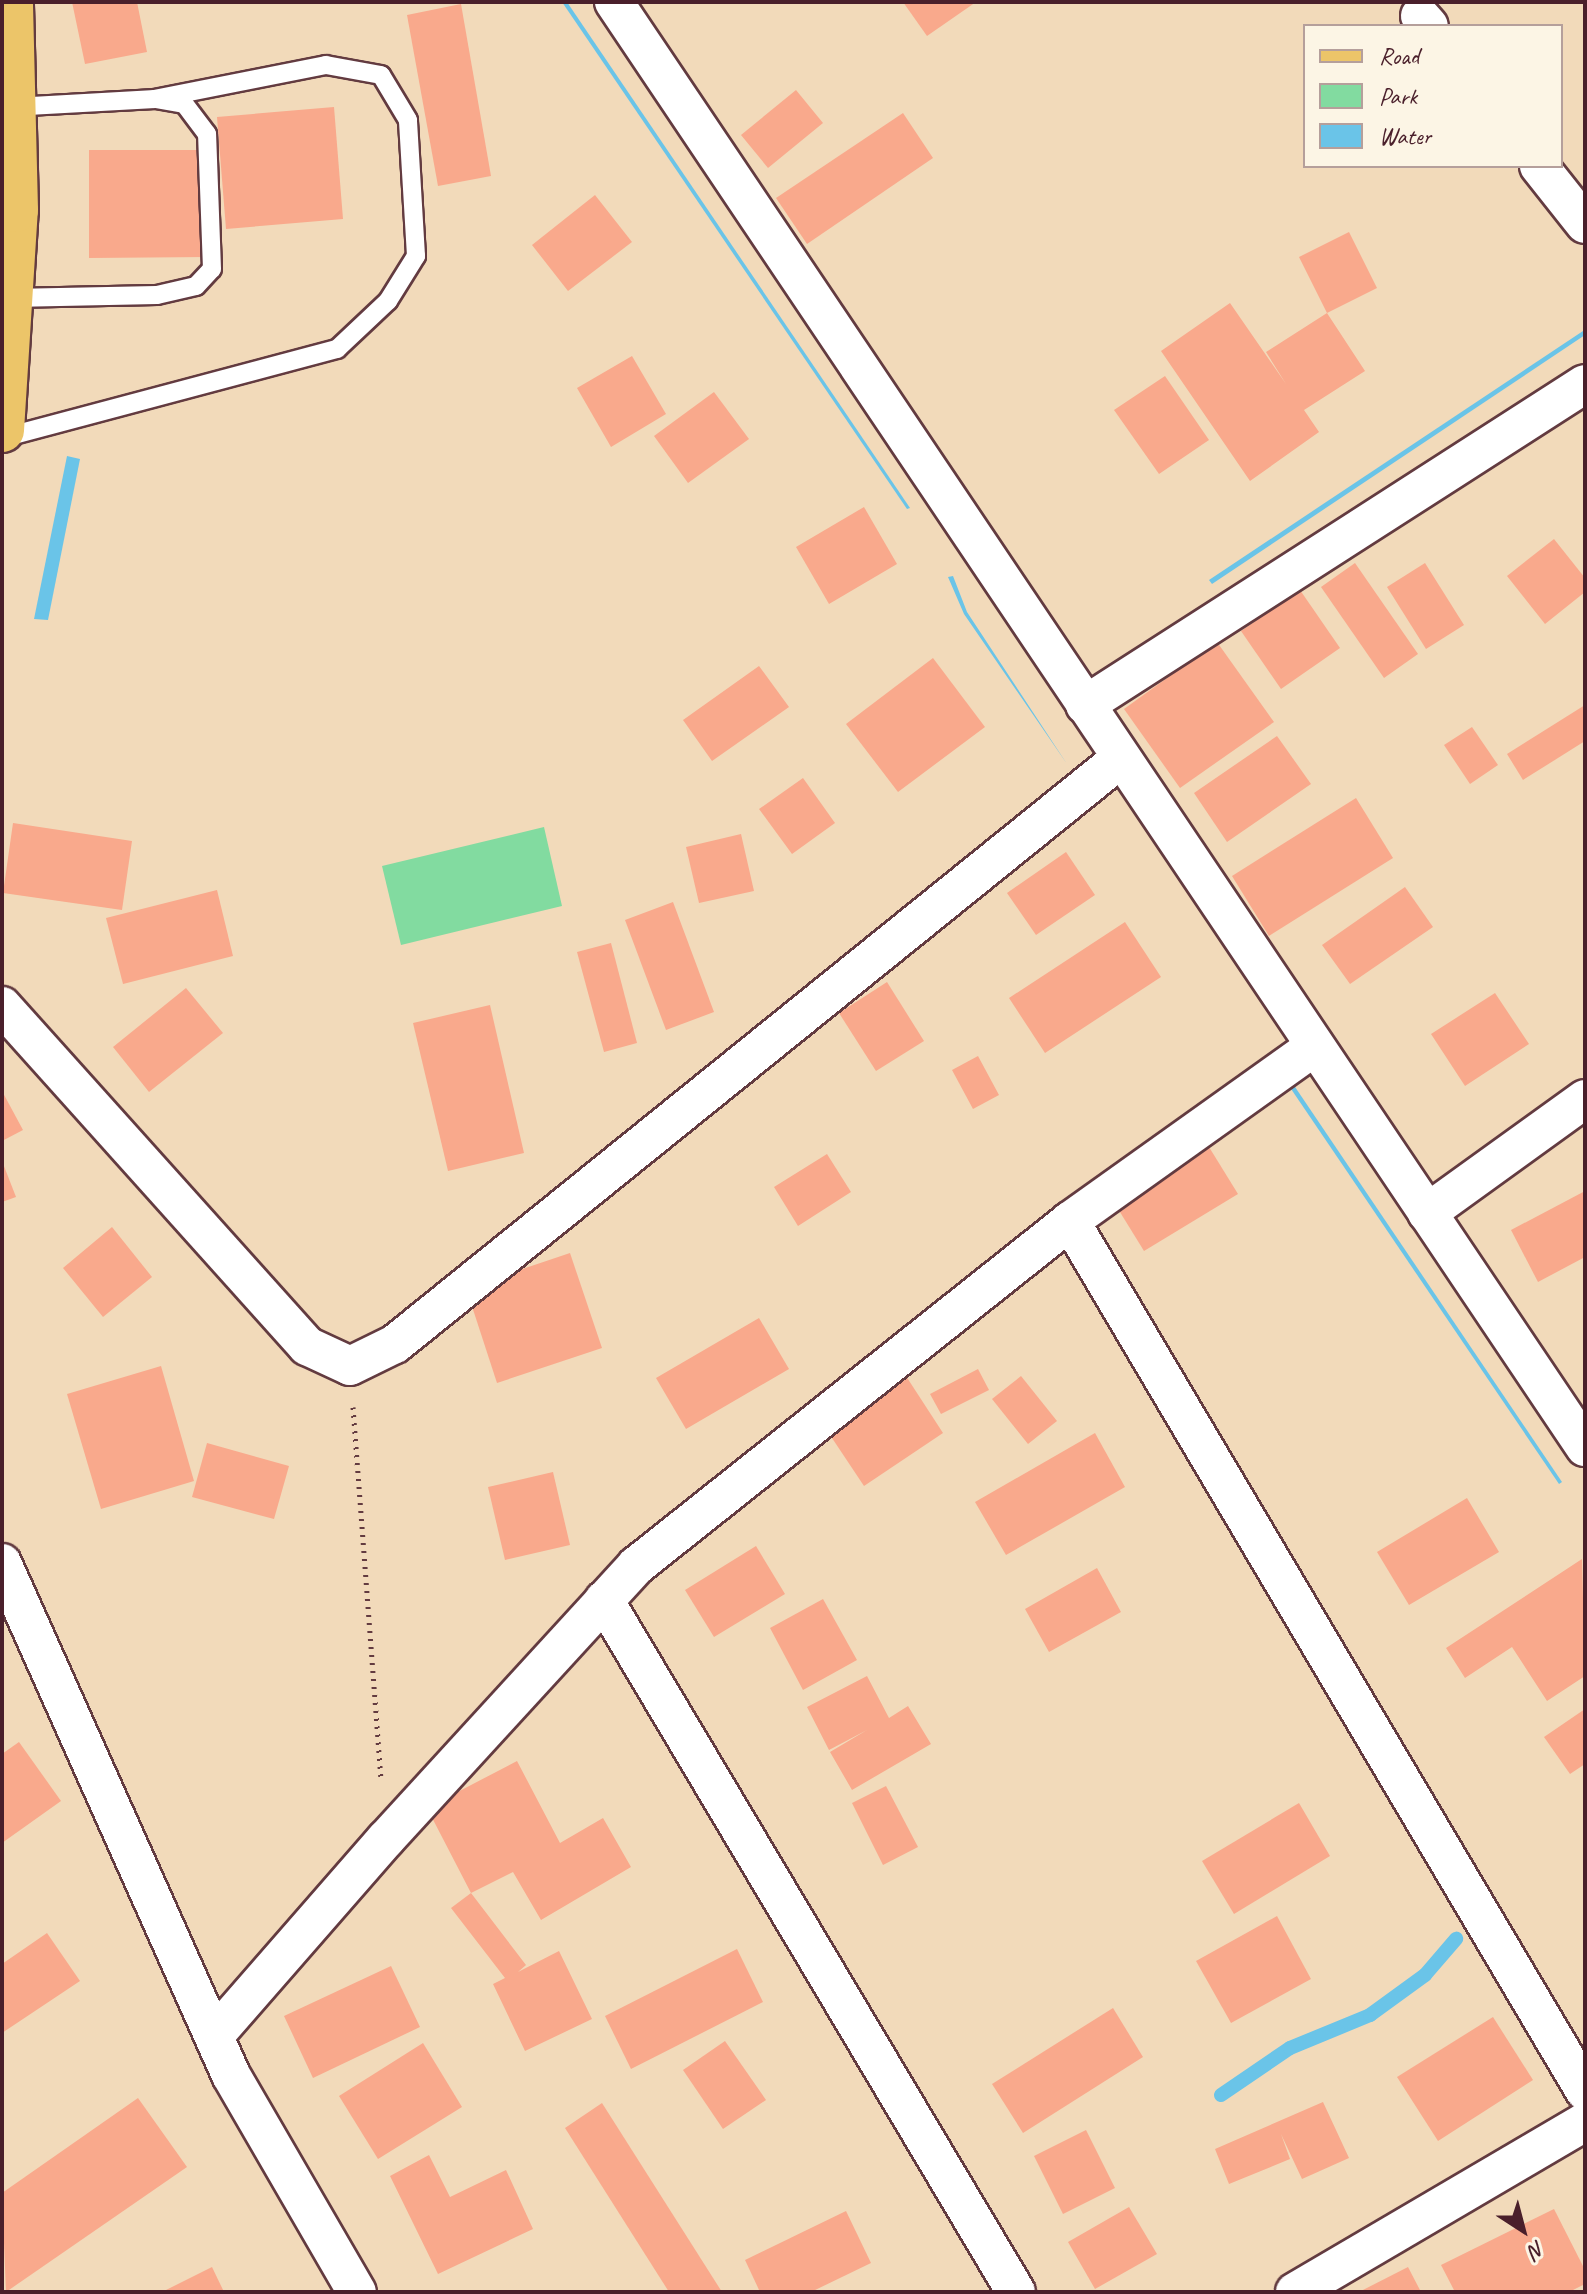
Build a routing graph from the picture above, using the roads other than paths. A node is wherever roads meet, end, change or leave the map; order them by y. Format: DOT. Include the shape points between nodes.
graph roads {
  1 [pos="11,2"];
  2 [pos="614,2"];
  3 [pos="155,99"];
  4 [pos="14,107"];
  5 [pos="1541,168"];
  6 [pos="1585,224"];
  7 [pos="11,298"];
  8 [pos="1585,384"];
  9 [pos="2,430"];
  10 [pos="2,438"];
  11 [pos="1085,705"];
  12 [pos="1120,759"];
  13 [pos="2,1006"];
  14 [pos="1314,1047"];
  15 [pos="1585,1099"];
  16 [pos="1427,1213"];
  17 [pos="1070,1221"];
  18 [pos="1585,1447"];
  19 [pos="2,1563"];
  20 [pos="604,1600"];
  21 [pos="214,2036"];
  22 [pos="1585,2091"];
  23 [pos="1585,2122"];
  24 [pos="357,2292"];
  25 [pos="1016,2292"];
  26 [pos="1295,2292"];
  1 -- 4 [label="main road"];
  2 -- 11 [label="street"];
  3 -- 4 [label="lane"];
  3 -- 7 [label="lane" via="184,104 207,134 212,269 206,279 157,295"];
  3 -- 10 [label="lane" via="326,65 381,75 408,120 416,256 388,301 337,349"];
  4 -- 7 [label="main road"];
  5 -- 6 [label="street"];
  7 -- 9 [label="main road"];
  8 -- 11 [label="street"];
  11 -- 12 [label="street"];
  12 -- 13 [label="street" via="395,1344 350,1366 307,1346"];
  12 -- 14 [label="street"];
  14 -- 16 [label="street"];
  14 -- 17 [label="street"];
  15 -- 16 [label="street"];
  16 -- 18 [label="street"];
  17 -- 20 [label="street" via="636,1566"];
  17 -- 22 [label="street"];
  19 -- 21 [label="street"];
  20 -- 21 [label="street"];
  20 -- 25 [label="street"];
  21 -- 24 [label="street"];
  23 -- 26 [label="street"];
}
